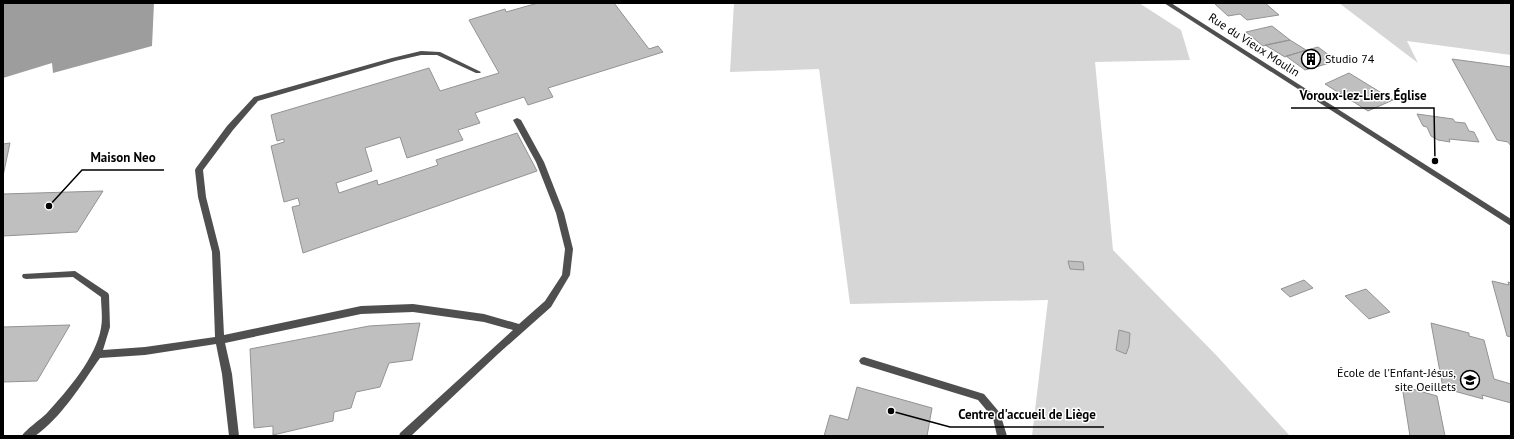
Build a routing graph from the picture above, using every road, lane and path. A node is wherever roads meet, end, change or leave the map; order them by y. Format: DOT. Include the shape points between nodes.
graph roads {
  1 [pos="1167,3"];
  2 [pos="478,72"];
  3 [pos="517,120"];
  4 [pos="1511,223"];
  5 [pos="26,276"];
  6 [pos="520,328"];
  7 [pos="220,340"];
  8 [pos="97,354"];
  9 [pos="864,361"];
  10 [pos="27,436"];
  11 [pos="234,436"];
  12 [pos="404,436"];
  13 [pos="1002,436"];
  1 -- 4 [label="street, Rue du Vieux Moulin"];
  2 -- 7 [label="street" via="438,53 421,53 256,99 230,128 199,170 202,197 216,252"];
  3 -- 6 [label="street" via="540,162 560,213 569,249 566,275 548,304"];
  5 -- 8 [label="street" via="75,274 105,295 106,327"];
  6 -- 7 [label="street" via="484,318 413,308 361,310"];
  6 -- 12 [label="street"];
  7 -- 8 [label="street" via="145,351"];
  7 -- 11 [label="street" via="227,374"];
  8 -- 10 [label="street" via="81,379 38,430"];
  9 -- 13 [label="street" via="981,397 997,416"];
}
